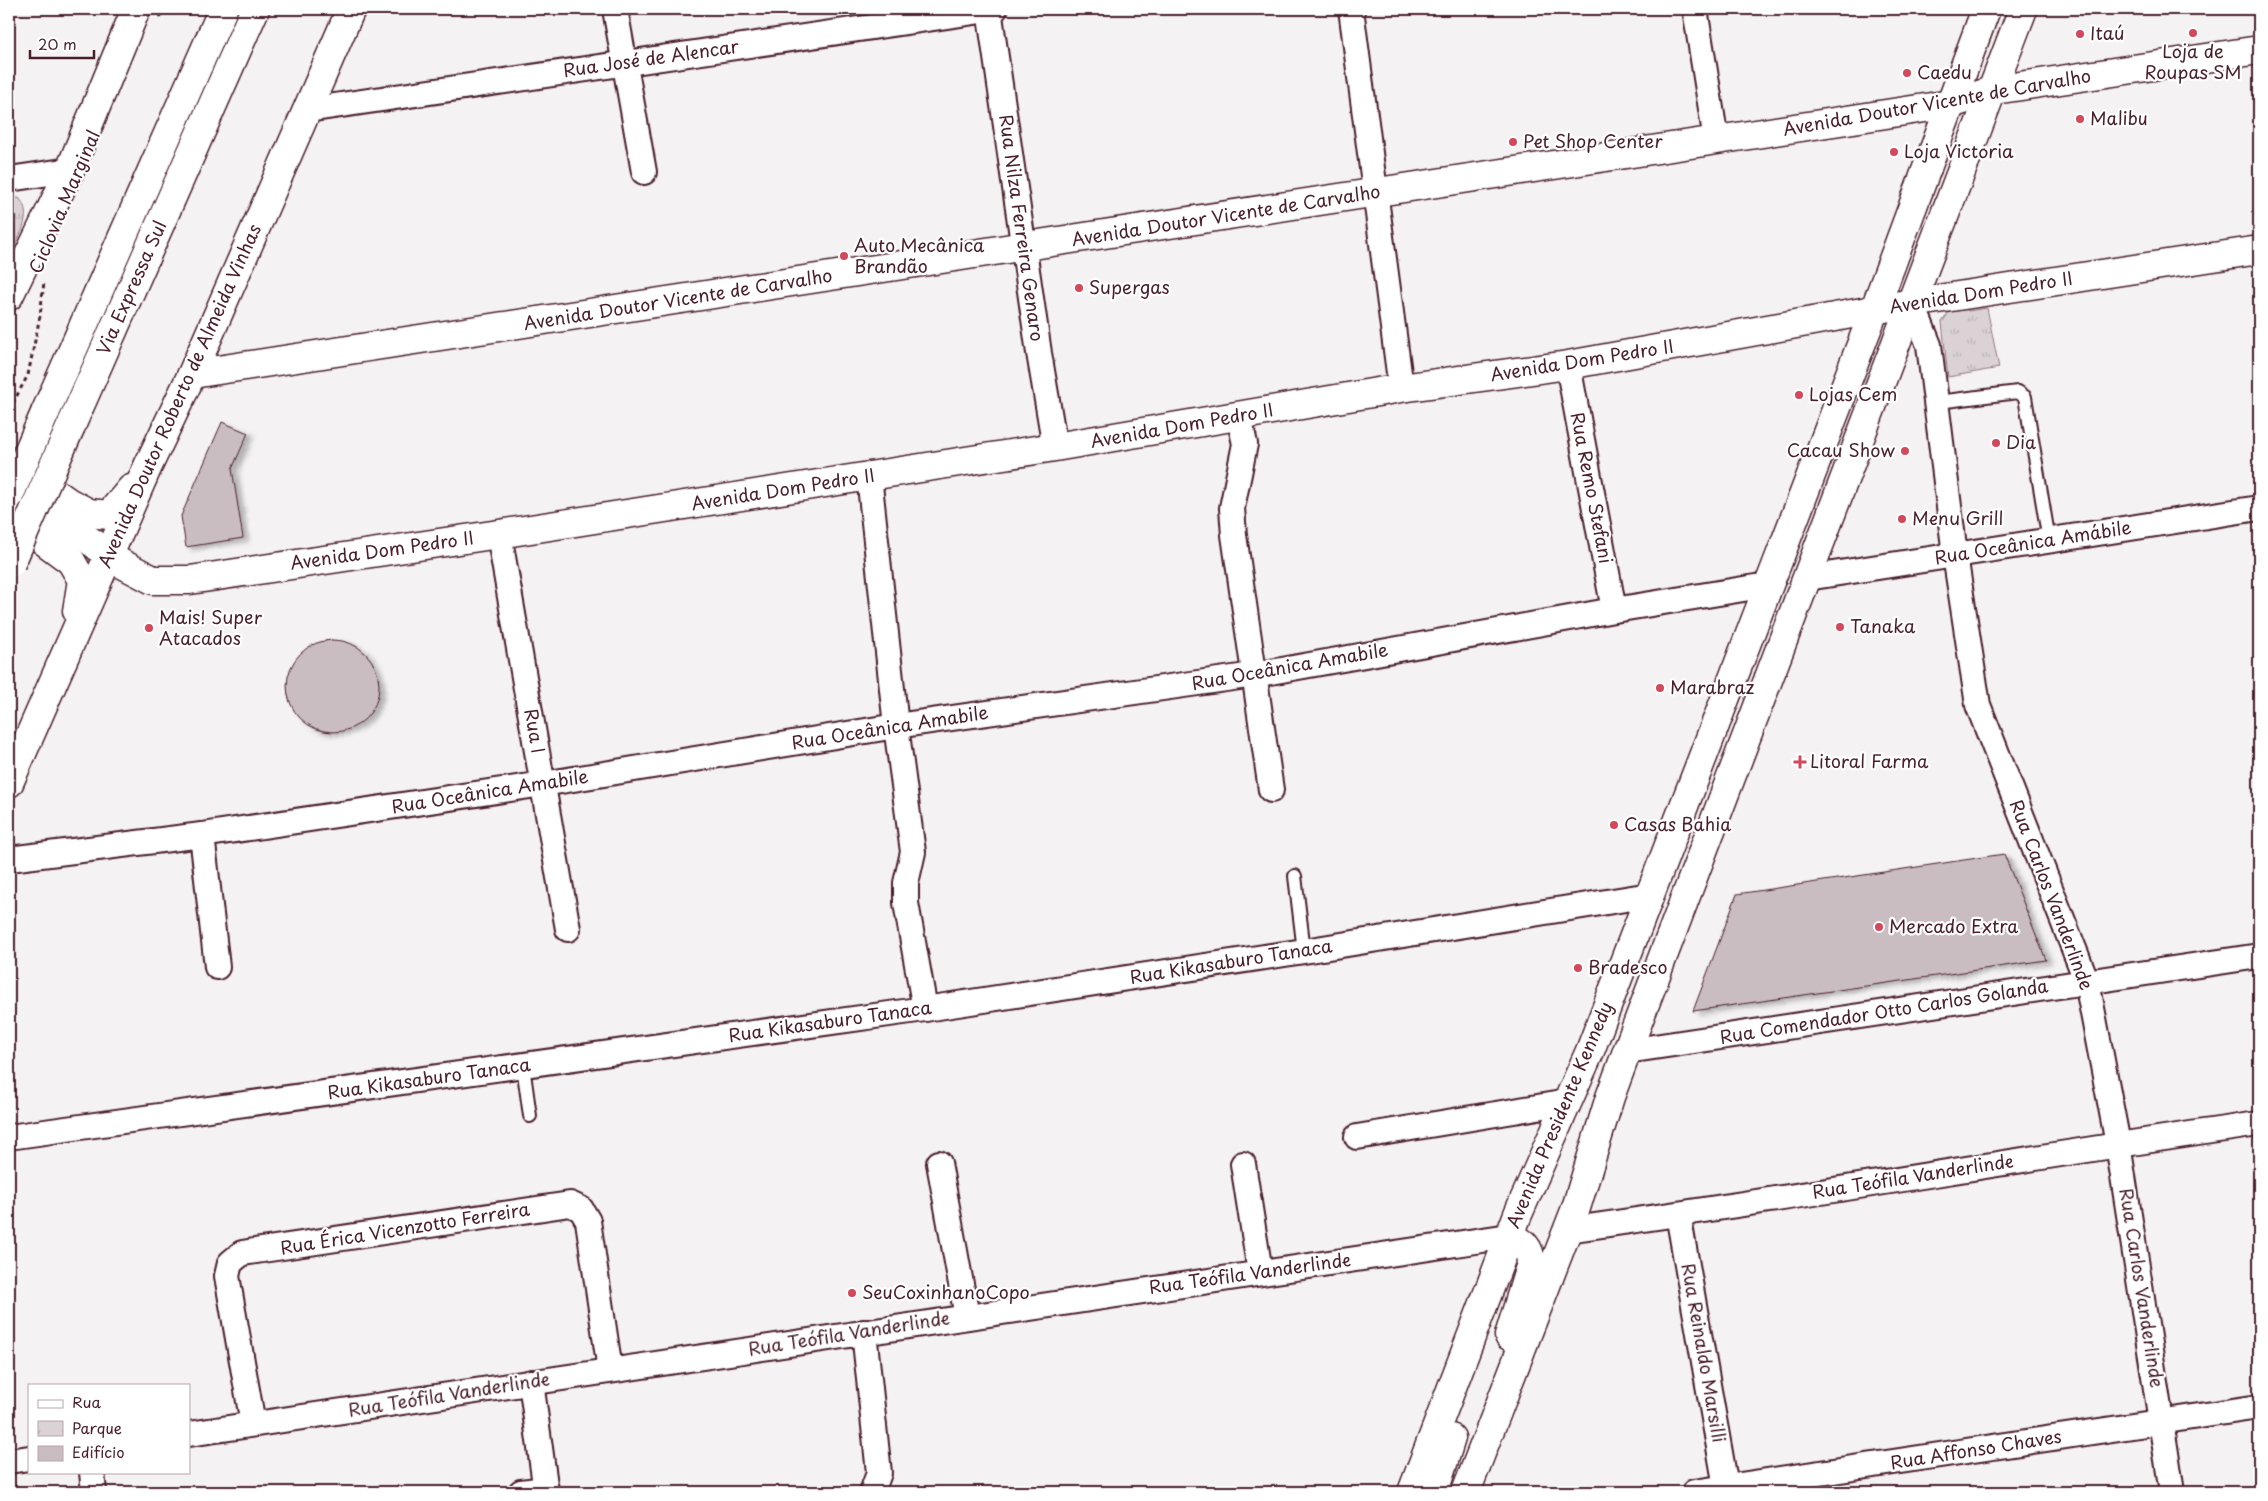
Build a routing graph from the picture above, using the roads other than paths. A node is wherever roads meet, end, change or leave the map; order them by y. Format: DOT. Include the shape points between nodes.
graph roads {
  1 [pos="136,9"];
  2 [pos="223,9"];
  3 [pos="255,9"];
  4 [pos="351,9"];
  5 [pos="615,9"];
  6 [pos="991,9"];
  7 [pos="1351,9"];
  8 [pos="1695,9"];
  9 [pos="1986,9"];
  10 [pos="2023,9"];
  11 [pos="2259,50"];
  12 [pos="624,63"];
  13 [pos="1994,90"];
  14 [pos="1951,104"];
  15 [pos="307,110"];
  16 [pos="1716,140"];
  17 [pos="70,170"];
  18 [pos="644,172"];
  19 [pos="9,179"];
  20 [pos="1374,193"];
  21 [pos="1024,247"];
  22 [pos="2259,250"];
  23 [pos="9,296"];
  24 [pos="1912,303"];
  25 [pos="1874,310"];
  26 [pos="1568,365"];
  27 [pos="192,374"];
  28 [pos="1401,388"];
  29 [pos="1938,402"];
  30 [pos="1239,417"];
  31 [pos="1055,447"];
  32 [pos="9,460"];
  33 [pos="148,466"];
  34 [pos="869,476"];
  35 [pos="9,485"];
  36 [pos="9,496"];
  37 [pos="2259,508"];
  38 [pos="9,515"];
  39 [pos="499,534"];
  40 [pos="2049,541"];
  41 [pos="1955,555"];
  42 [pos="109,557"];
  43 [pos="10,565"];
  44 [pos="1807,578"];
  45 [pos="1768,585"];
  46 [pos="1614,610"];
  47 [pos="72,640"];
  48 [pos="1254,675"];
  49 [pos="896,726"];
  50 [pos="9,783"];
  51 [pos="543,784"];
  52 [pos="1271,790"];
  53 [pos="202,836"];
  54 [pos="9,859"];
  55 [pos="1295,876"];
  56 [pos="1650,895"];
  57 [pos="568,929"];
  58 [pos="1304,951"];
  59 [pos="2259,956"];
  60 [pos="217,967"];
  61 [pos="2087,982"];
  62 [pos="925,1009"];
  63 [pos="1627,1051"];
  64 [pos="523,1066"];
  65 [pos="1568,1102"];
  66 [pos="530,1116"];
  67 [pos="2259,1124"];
  68 [pos="9,1137"];
  69 [pos="1357,1137"];
  70 [pos="2118,1144"];
  71 [pos="939,1164"];
  72 [pos="1243,1164"];
  73 [pos="1678,1214"];
  74 [pos="1567,1230"];
  75 [pos="1509,1236"];
  76 [pos="1260,1272"];
  77 [pos="966,1316"];
  78 [pos="864,1332"];
  79 [pos="1466,1350"];
  80 [pos="610,1370"];
  81 [pos="1510,1377"];
  82 [pos="531,1382"];
  83 [pos="2259,1407"];
  84 [pos="2162,1422"];
  85 [pos="253,1424"];
  86 [pos="190,1434"];
  87 [pos="28,1458"];
  88 [pos="9,1461"];
  89 [pos="92,1474"];
  90 [pos="1726,1490"];
  91 [pos="546,1491"];
  92 [pos="94,1492"];
  93 [pos="521,1492"];
  94 [pos="872,1492"];
  95 [pos="1412,1492"];
  96 [pos="1434,1492"];
  97 [pos="1466,1492"];
  98 [pos="1694,1492"];
  99 [pos="2172,1492"];
  1 -- 17 [label="main road"];
  2 -- 36 [label="main road, Via Expressa Sul, bridge"];
  3 -- 43 [label="main road, Via Expressa Sul, bridge"];
  4 -- 15 [label="main road, Avenida Doutor Roberto de Almeida Vinhas"];
  5 -- 12 [label="street"];
  6 -- 12 [label="street, Rua José de Alencar"];
  6 -- 21 [label="street, Rua Nilza Ferreira Genaro"];
  7 -- 20 [label="street"];
  8 -- 16 [label="street"];
  9 -- 14 [label="main road, Avenida Presidente Kennedy"];
  10 -- 13 [label="main road, Avenida Presidente Kennedy"];
  11 -- 13 [label="main road, Avenida Doutor Vicente de Carvalho"];
  12 -- 15 [label="street, Rua José de Alencar"];
  12 -- 18 [label="street"];
  13 -- 14 [label="main road, Avenida Doutor Vicente de Carvalho"];
  13 -- 24 [label="main road, Avenida Presidente Kennedy"];
  14 -- 16 [label="main road, Avenida Doutor Vicente de Carvalho"];
  14 -- 25 [label="main road, Avenida Presidente Kennedy"];
  15 -- 27 [label="main road, Avenida Doutor Roberto de Almeida Vinhas"];
  16 -- 20 [label="main road, Avenida Doutor Vicente de Carvalho"];
  17 -- 19 [label="street"];
  17 -- 23 [label="main road"];
  20 -- 21 [label="main road, Avenida Doutor Vicente de Carvalho"];
  20 -- 28 [label="street"];
  21 -- 27 [label="main road, Avenida Doutor Vicente de Carvalho"];
  21 -- 31 [label="street, Rua Nilza Ferreira Genaro"];
  22 -- 24 [label="main road, Avenida Dom Pedro II"];
  24 -- 25 [label="main road, Avenida Dom Pedro II"];
  24 -- 29 [label="street, Rua Carlos Vanderlinde" via="1929,345"];
  24 -- 44 [label="main road, Avenida Presidente Kennedy"];
  25 -- 26 [label="main road, Avenida Dom Pedro II"];
  25 -- 45 [label="main road, Avenida Presidente Kennedy"];
  26 -- 28 [label="main road, Avenida Dom Pedro II"];
  26 -- 46 [label="street, Rua Remo Stefani"];
  27 -- 33 [label="main road, Avenida Doutor Roberto de Almeida Vinhas"];
  28 -- 30 [label="main road, Avenida Dom Pedro II"];
  29 -- 40 [label="lane" via="2023,393"];
  29 -- 41 [label="street, Rua Carlos Vanderlinde"];
  30 -- 31 [label="main road, Avenida Dom Pedro II"];
  30 -- 48 [label="street" via="1245,444 1232,508"];
  31 -- 34 [label="main road, Avenida Dom Pedro II"];
  32 -- 33 [label="main road" via="68,502 89,513 109,515"];
  33 -- 42 [label="main road, Avenida Doutor Roberto de Almeida Vinhas"];
  34 -- 39 [label="main road, Avenida Dom Pedro II"];
  34 -- 49 [label="street"];
  35 -- 42 [label="main road, Avenida Dom Pedro II"];
  37 -- 40 [label="street, Rua Oceânica Amábile"];
  38 -- 47 [label="main road" via="71,561 82,580"];
  39 -- 42 [label="main road, Avenida Dom Pedro II" via="190,580 153,580"];
  39 -- 51 [label="street, Rua I"];
  40 -- 41 [label="street, Rua Oceânica Amábile"];
  41 -- 44 [label="street, Rua Oceânica Amábile"];
  41 -- 61 [label="street, Rua Carlos Vanderlinde" via="1978,705"];
  42 -- 47 [label="main road, Avenida Doutor Roberto de Almeida Vinhas"];
  44 -- 63 [label="main road, Avenida Presidente Kennedy"];
  45 -- 46 [label="street, Rua Oceânica Amabile"];
  45 -- 56 [label="main road, Avenida Presidente Kennedy"];
  46 -- 48 [label="street, Rua Oceânica Amabile"];
  47 -- 50 [label="main road, Avenida Doutor Roberto de Almeida Vinhas"];
  48 -- 49 [label="street, Rua Oceânica Amabile"];
  48 -- 52 [label="street"];
  49 -- 51 [label="street, Rua Oceânica Amabile"];
  49 -- 62 [label="street" via="913,852 906,883 906,904"];
  51 -- 53 [label="street, Rua Oceânica Amabile"];
  51 -- 57 [label="street, Rua I"];
  53 -- 54 [label="street, Rua Oceânica Amabile"];
  53 -- 60 [label="street"];
  55 -- 58 [label="lane"];
  56 -- 58 [label="street, Rua Kikasaburo Tanaca"];
  56 -- 65 [label="main road, Avenida Presidente Kennedy"];
  58 -- 62 [label="street, Rua Kikasaburo Tanaca"];
  59 -- 61 [label="street, Rua Comendador Otto Carlos Golanda"];
  61 -- 63 [label="street, Rua Comendador Otto Carlos Golanda"];
  61 -- 70 [label="street, Rua Carlos Vanderlinde"];
  62 -- 64 [label="street, Rua Kikasaburo Tanaca"];
  63 -- 74 [label="main road, Avenida Presidente Kennedy"];
  64 -- 66 [label="lane"];
  64 -- 68 [label="street, Rua Kikasaburo Tanaca"];
  65 -- 69 [label="street"];
  65 -- 75 [label="main road, Avenida Presidente Kennedy"];
  67 -- 70 [label="street, Rua Teófila Vanderlinde"];
  70 -- 73 [label="street, Rua Teófila Vanderlinde"];
  70 -- 84 [label="street, Rua Carlos Vanderlinde"];
  71 -- 77 [label="street"];
  72 -- 76 [label="street"];
  73 -- 74 [label="street, Rua Teófila Vanderlinde"];
  73 -- 90 [label="street, Rua Reinaldo Marsilli"];
  74 -- 81 [label="main road, Avenida Presidente Kennedy"];
  75 -- 76 [label="street, Rua Teófila Vanderlinde"];
  75 -- 79 [label="main road, Avenida Presidente Kennedy"];
  75 -- 81 [label="main road" via="1525,1244 1531,1262 1502,1357"];
  76 -- 77 [label="street, Rua Teófila Vanderlinde"];
  77 -- 78 [label="street, Rua Teófila Vanderlinde"];
  78 -- 80 [label="street, Rua Teófila Vanderlinde"];
  78 -- 94 [label="street" via="880,1473"];
  79 -- 95 [label="main road, Avenida Presidente Kennedy"];
  79 -- 96 [label="main road" via="1459,1412"];
  80 -- 82 [label="street, Rua Teófila Vanderlinde"];
  80 -- 85 [label="street, Rua Érica Vicenzotto Ferreira" via="588,1221 581,1209 570,1204 242,1253 230,1263 227,1276"];
  81 -- 97 [label="main road, Avenida Presidente Kennedy"];
  82 -- 85 [label="street, Rua Teófila Vanderlinde"];
  82 -- 91 [label="street"];
  83 -- 84 [label="street, Rua Affonso Chaves"];
  84 -- 90 [label="street, Rua Affonso Chaves"];
  84 -- 99 [label="street, Rua Carlos Vanderlinde"];
  85 -- 86 [label="street, Rua Teófila Vanderlinde"];
  87 -- 88 [label="street"];
  89 -- 92 [label="street"];
  90 -- 98 [label="street, Rua Affonso Chaves"];
  91 -- 93 [label="street"];
}
